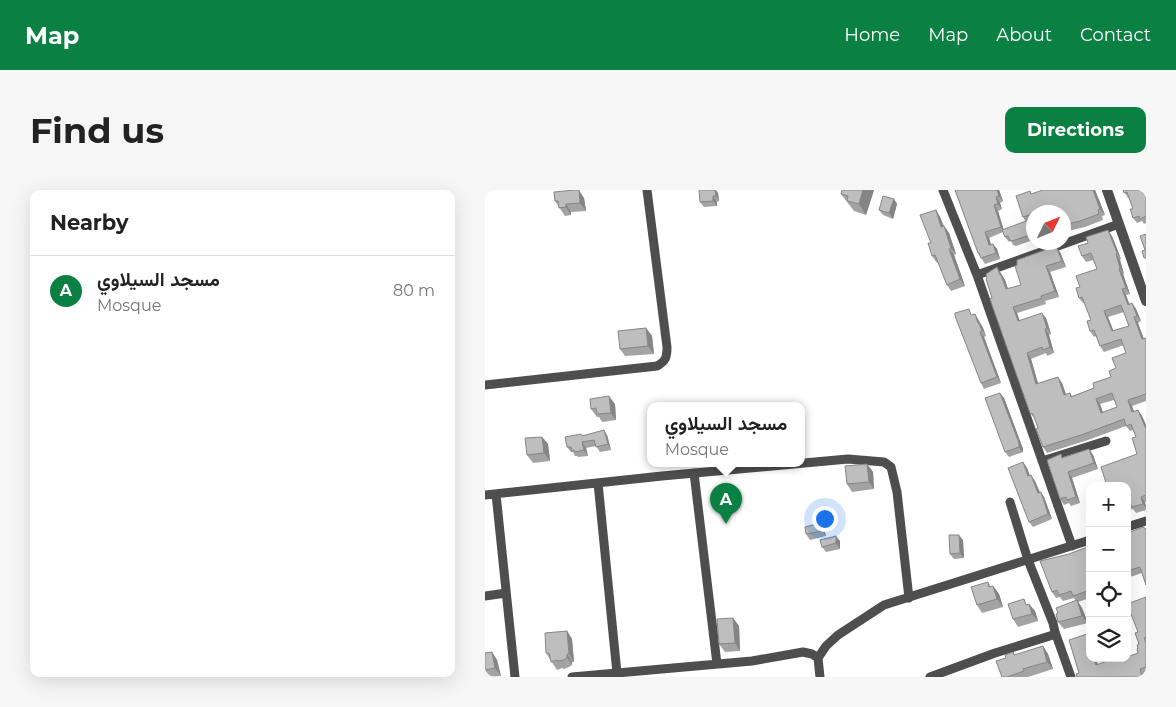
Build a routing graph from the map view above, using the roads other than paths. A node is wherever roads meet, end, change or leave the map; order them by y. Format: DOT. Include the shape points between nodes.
graph roads {
  1 [pos="647,190"];
  2 [pos="943,190"];
  3 [pos="1107,190"];
  4 [pos="1119,224"];
  5 [pos="977,274"];
  6 [pos="1142,277"];
  7 [pos="1146,301"];
  8 [pos="485,385"];
  9 [pos="1106,441"];
  10 [pos="1042,461"];
  11 [pos="805,463"];
  12 [pos="760,467"];
  13 [pos="694,473"];
  14 [pos="598,483"];
  15 [pos="496,494"];
  16 [pos="485,495"];
  17 [pos="1010,502"];
  18 [pos="1146,521"];
  19 [pos="1130,527"];
  20 [pos="1086,541"];
  21 [pos="1072,546"];
  22 [pos="1028,560"];
  23 [pos="506,593"];
  24 [pos="485,596"];
  25 [pos="909,598"];
  26 [pos="1055,632"];
  27 [pos="818,658"];
  28 [pos="717,664"];
  29 [pos="617,673"];
  30 [pos="515,677"];
  31 [pos="572,677"];
  32 [pos="820,677"];
  33 [pos="930,677"];
  34 [pos="1071,677"];
  1 -- 8 [label="street" via="667,347 665,360 657,366"];
  2 -- 5 [label="street"];
  3 -- 4 [label="street"];
  4 -- 5 [label="street"];
  4 -- 6 [label="street"];
  5 -- 10 [label="street"];
  6 -- 7 [label="street"];
  9 -- 10 [label="street"];
  10 -- 21 [label="street"];
  11 -- 25 [label="street" via="848,459 884,462 891,467 897,492"];
  12 -- 13 [label="street"];
  13 -- 14 [label="street"];
  13 -- 28 [label="street"];
  14 -- 15 [label="street"];
  14 -- 29 [label="street"];
  15 -- 16 [label="street"];
  15 -- 23 [label="street"];
  17 -- 22 [label="street"];
  18 -- 19 [label="street"];
  20 -- 21 [label="street"];
  21 -- 22 [label="street"];
  22 -- 25 [label="street"];
  22 -- 26 [label="street"];
  23 -- 24 [label="street"];
  23 -- 30 [label="street"];
  25 -- 27 [label="street" via="884,605 838,635"];
  26 -- 33 [label="street"];
  26 -- 34 [label="street"];
  27 -- 28 [label="street" via="803,652"];
  27 -- 32 [label="street"];
  28 -- 29 [label="street"];
  29 -- 31 [label="street"];
}
